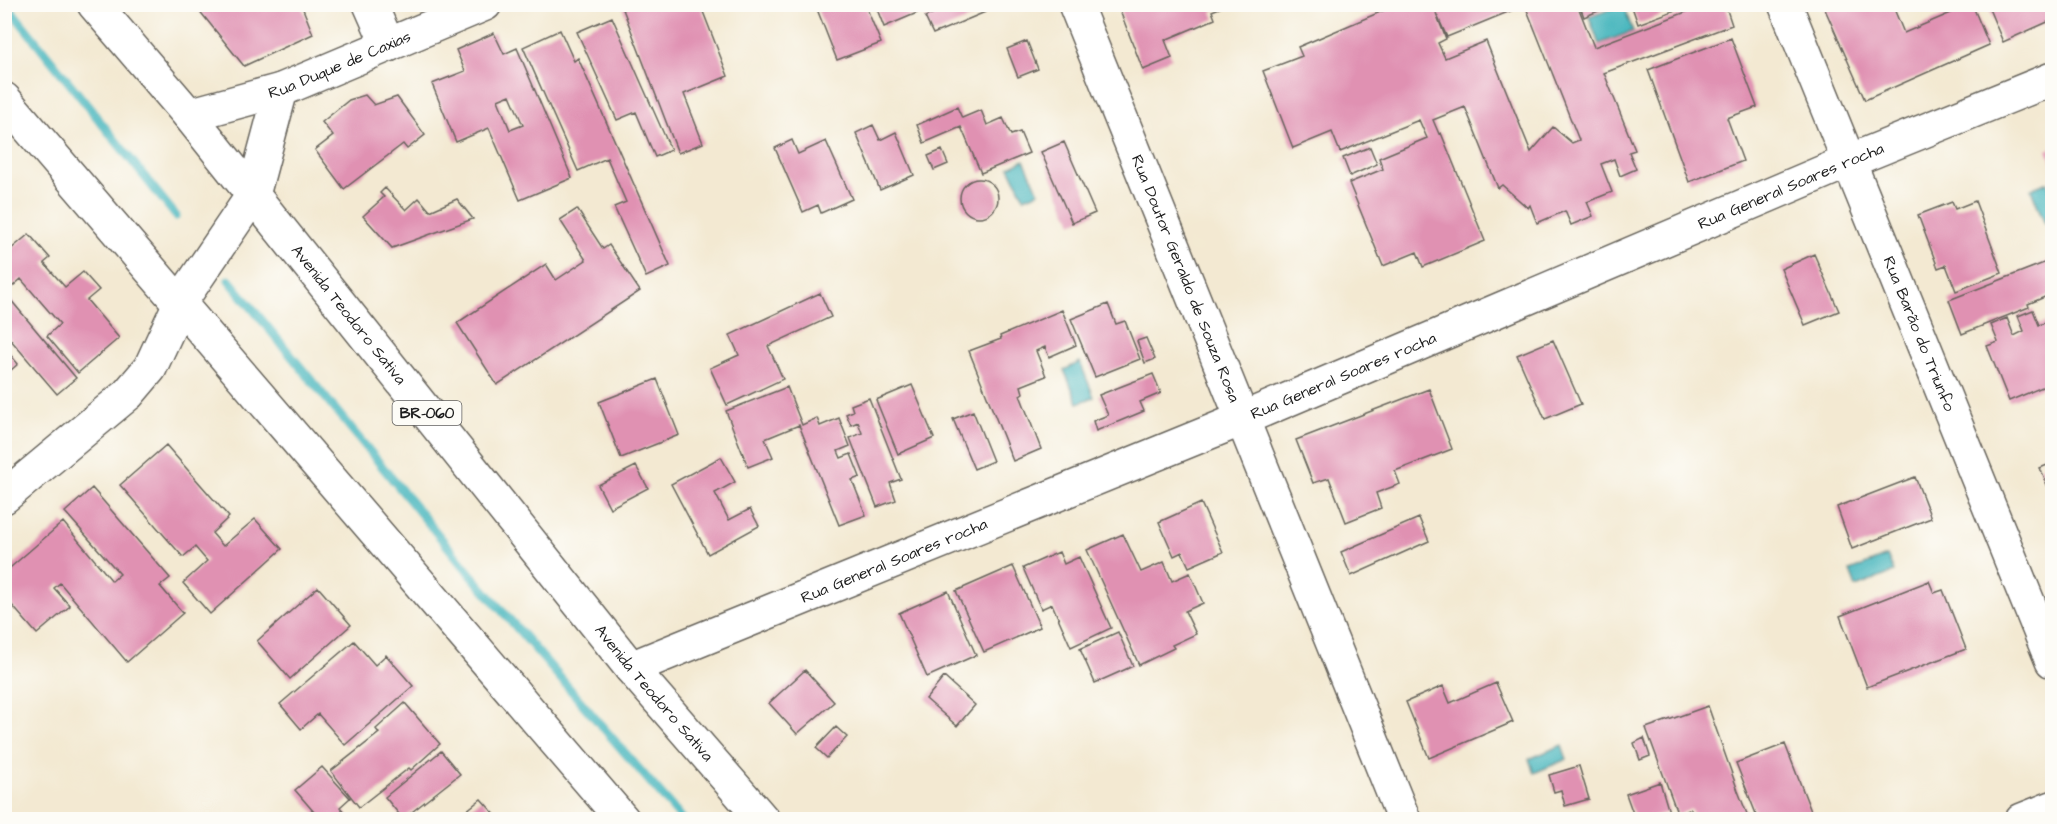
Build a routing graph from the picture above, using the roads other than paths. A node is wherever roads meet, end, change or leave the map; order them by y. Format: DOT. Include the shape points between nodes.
graph roads {
  1 [pos="94,4"];
  2 [pos="370,4"];
  3 [pos="485,4"];
  4 [pos="1076,4"];
  5 [pos="1785,4"];
  6 [pos="388,45"];
  7 [pos="2052,78"];
  8 [pos="281,90"];
  9 [pos="4,99"];
  10 [pos="189,115"];
  11 [pos="1847,162"];
  12 [pos="253,195"];
  13 [pos="181,301"];
  14 [pos="1242,419"];
  15 [pos="4,497"];
  16 [pos="2052,661"];
  17 [pos="631,668"];
  18 [pos="2052,808"];
  19 [pos="623,819"];
  20 [pos="763,819"];
  21 [pos="1404,819"];
  22 [pos="2022,819"];
  1 -- 10 [label="street, Avenida Teodoro Sativa / BR-060"];
  2 -- 6 [label="street"];
  3 -- 6 [label="street, Rua Duque de Caxias"];
  4 -- 14 [label="street, Rua Doutor Geraldo de Souza Rosa"];
  5 -- 11 [label="street, Rua Barão do Triunfo"];
  6 -- 8 [label="street, Rua Duque de Caxias"];
  7 -- 11 [label="street, Rua General Soares rocha"];
  8 -- 10 [label="street, Rua Duque de Caxias"];
  8 -- 12 [label="street"];
  9 -- 13 [label="street"];
  10 -- 12 [label="street, Avenida Teodoro Sativa / BR-060"];
  11 -- 14 [label="street, Rua General Soares rocha"];
  11 -- 16 [label="street, Rua Barão do Triunfo"];
  12 -- 13 [label="street"];
  12 -- 17 [label="street, Avenida Teodoro Sativa / BR-060"];
  13 -- 15 [label="street" via="150,368 128,394"];
  13 -- 19 [label="street"];
  14 -- 17 [label="street, Rua General Soares rocha"];
  14 -- 21 [label="street, Rua Doutor Geraldo de Souza Rosa"];
  17 -- 20 [label="street, Avenida Teodoro Sativa / BR-060"];
  18 -- 22 [label="street"];
}
